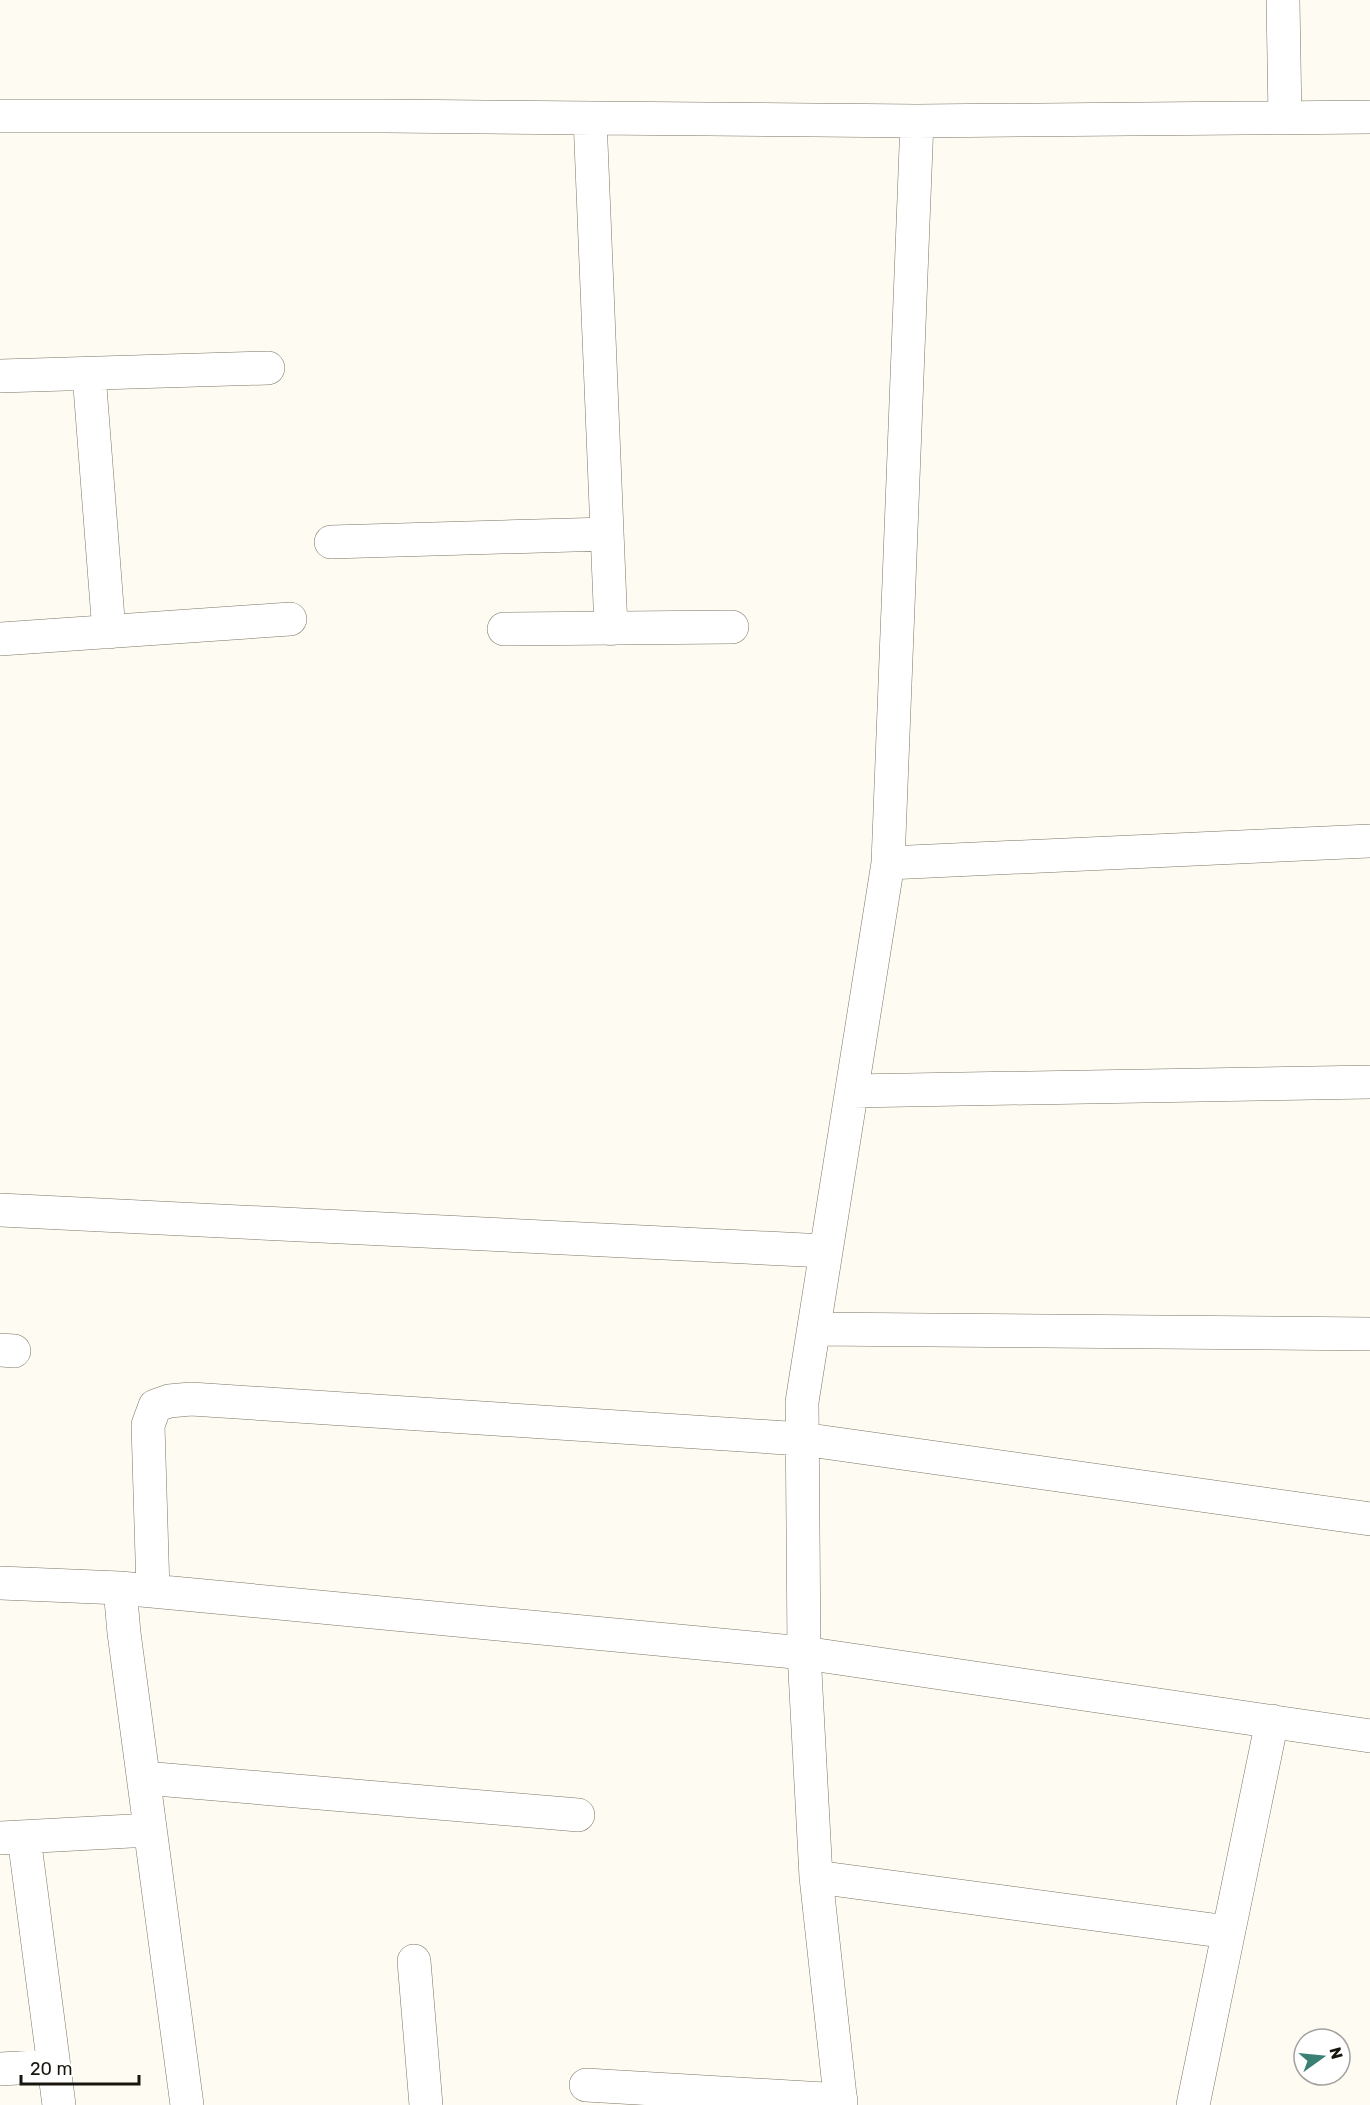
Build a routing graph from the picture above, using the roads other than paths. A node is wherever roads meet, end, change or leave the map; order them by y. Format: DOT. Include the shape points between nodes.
graph roads {
  1 [pos="1283,0"];
  2 [pos="0,116"];
  3 [pos="1370,117"];
  4 [pos="590,118"];
  5 [pos="1285,118"];
  6 [pos="917,121"];
  7 [pos="268,368"];
  8 [pos="89,374"];
  9 [pos="0,376"];
  10 [pos="608,534"];
  11 [pos="331,542"];
  12 [pos="290,619"];
  13 [pos="732,627"];
  14 [pos="504,629"];
  15 [pos="611,629"];
  16 [pos="108,632"];
  17 [pos="0,639"];
  18 [pos="1370,841"];
  19 [pos="888,863"];
  20 [pos="1370,1082"];
  21 [pos="852,1090"];
  22 [pos="0,1210"];
  23 [pos="825,1251"];
  24 [pos="814,1329"];
  25 [pos="1370,1334"];
  26 [pos="802,1439"];
  27 [pos="1370,1519"];
  28 [pos="0,1583"];
  29 [pos="120,1588"];
  30 [pos="153,1591"];
  31 [pos="804,1653"];
  32 [pos="1272,1721"];
  33 [pos="1370,1736"];
  34 [pos="144,1778"];
  35 [pos="578,1815"];
  36 [pos="150,1830"];
  37 [pos="12,1838"];
  38 [pos="816,1877"];
  39 [pos="1228,1932"];
  40 [pos="414,1961"];
  41 [pos="54,2066"];
  42 [pos="0,2069"];
  43 [pos="586,2085"];
  44 [pos="841,2102"];
  45 [pos="59,2105"];
  46 [pos="187,2105"];
  47 [pos="426,2105"];
  48 [pos="1193,2105"];
  1 -- 5 [label="street"];
  2 -- 4 [label="street"];
  3 -- 5 [label="street"];
  4 -- 6 [label="street"];
  4 -- 10 [label="street"];
  5 -- 6 [label="street"];
  6 -- 19 [label="street"];
  7 -- 8 [label="street"];
  8 -- 9 [label="street"];
  8 -- 16 [label="street"];
  10 -- 11 [label="street"];
  10 -- 15 [label="street"];
  12 -- 16 [label="street"];
  13 -- 15 [label="street"];
  14 -- 15 [label="street"];
  16 -- 17 [label="street"];
  18 -- 19 [label="street"];
  19 -- 21 [label="street"];
  20 -- 21 [label="street"];
  21 -- 23 [label="street"];
  22 -- 23 [label="street"];
  23 -- 24 [label="street"];
  24 -- 25 [label="street"];
  24 -- 26 [label="street" via="802,1402"];
  26 -- 27 [label="street"];
  26 -- 30 [label="street" via="191,1399 169,1401 155,1406 148,1425"];
  26 -- 31 [label="street"];
  28 -- 29 [label="street"];
  29 -- 30 [label="street"];
  29 -- 34 [label="street"];
  30 -- 31 [label="street"];
  31 -- 32 [label="street"];
  31 -- 38 [label="street"];
  32 -- 33 [label="street"];
  32 -- 39 [label="street"];
  34 -- 35 [label="street"];
  34 -- 36 [label="street"];
  36 -- 37 [label="street"];
  36 -- 46 [label="street"];
  37 -- 41 [label="street"];
  38 -- 39 [label="street"];
  38 -- 44 [label="street"];
  39 -- 48 [label="street"];
  40 -- 47 [label="street"];
  41 -- 42 [label="street"];
  41 -- 45 [label="street"];
  43 -- 44 [label="street"];
}
